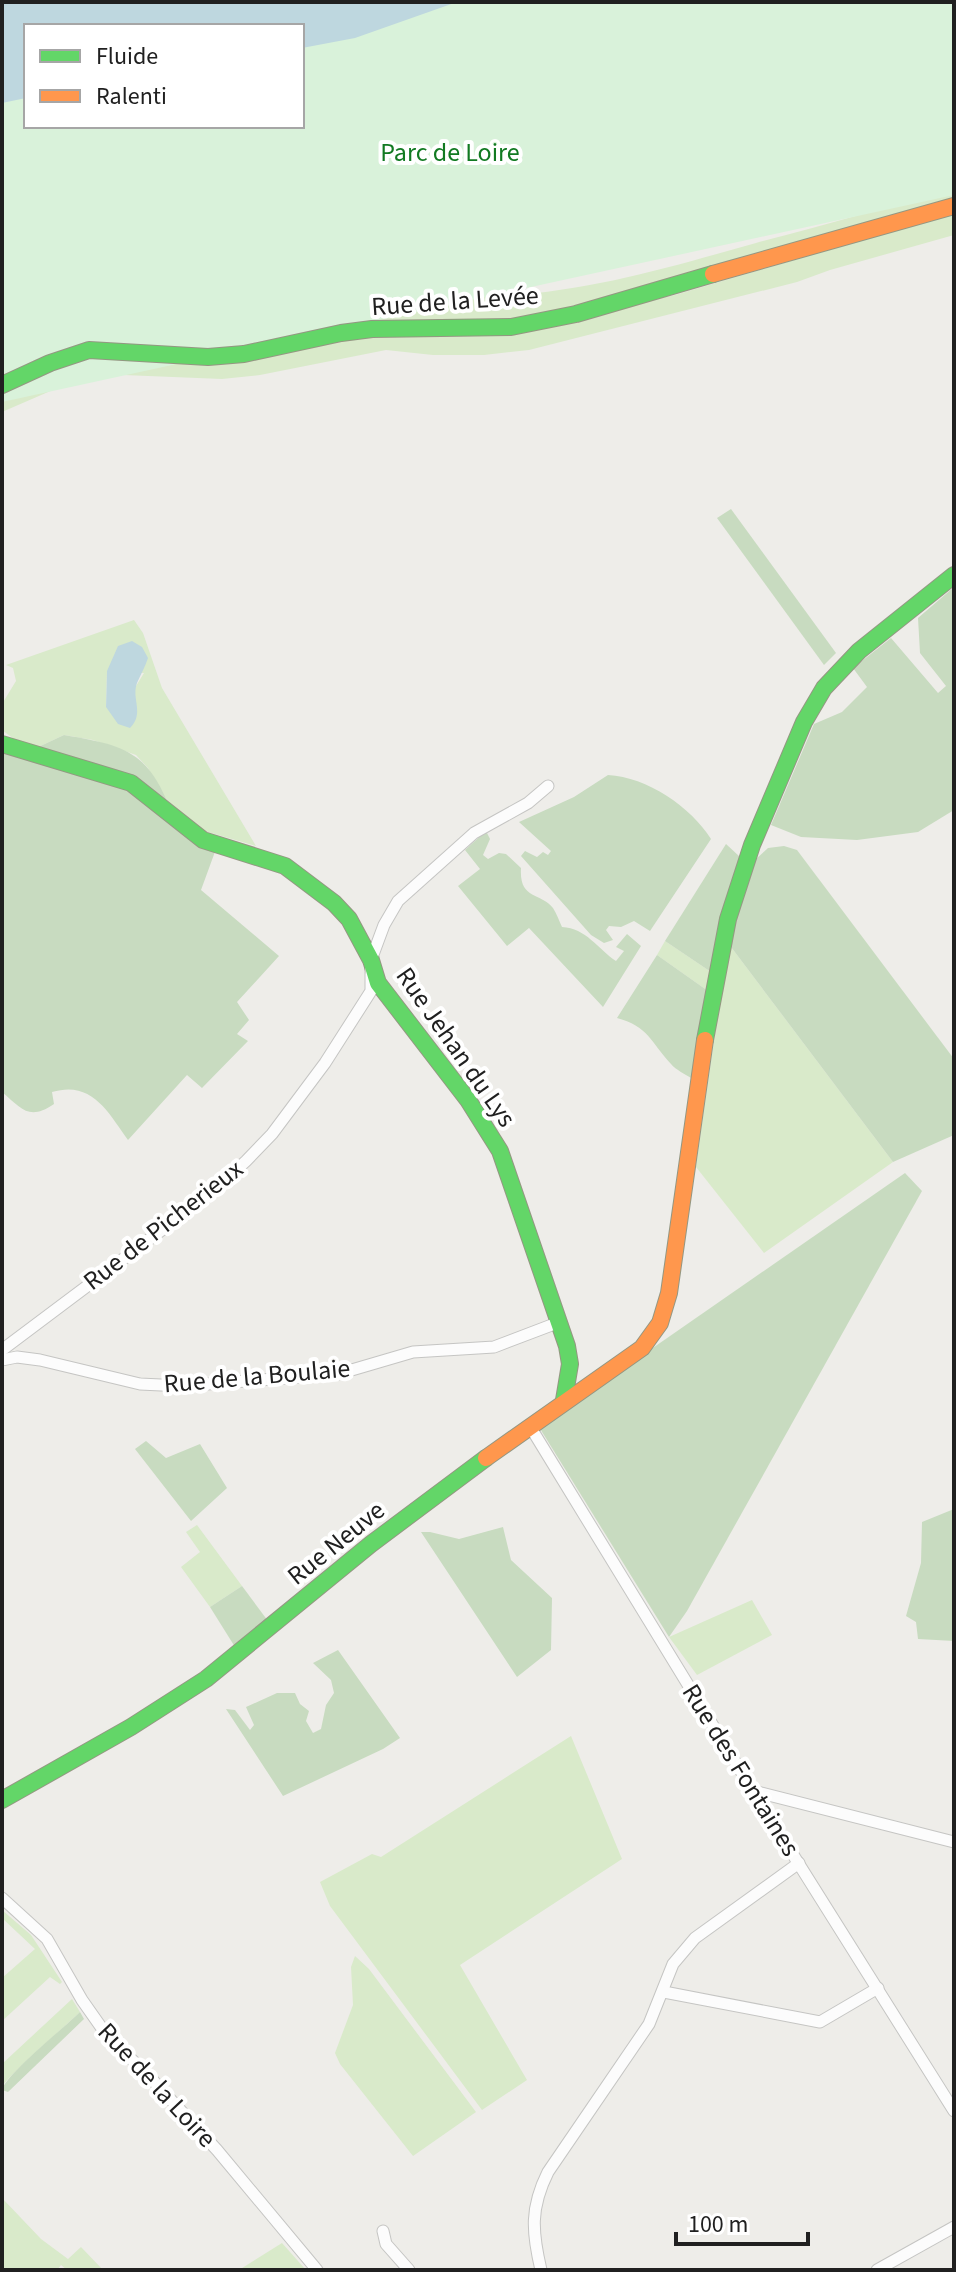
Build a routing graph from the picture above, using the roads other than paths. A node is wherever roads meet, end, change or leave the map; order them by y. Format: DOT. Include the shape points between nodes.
graph roads {
  1 [pos="954,206"];
  2 [pos="2,385"];
  3 [pos="954,575"];
  4 [pos="2,744"];
  5 [pos="548,786"];
  6 [pos="371,960"];
  7 [pos="557,1323"];
  8 [pos="17,1337"];
  9 [pos="2,1350"];
  10 [pos="22,1358"];
  11 [pos="2,1360"];
  12 [pos="564,1400"];
  13 [pos="531,1428"];
  14 [pos="753,1791"];
  15 [pos="2,1800"];
  16 [pos="954,1842"];
  17 [pos="799,1863"];
  18 [pos="2,1898"];
  19 [pos="878,1988"];
  20 [pos="664,1992"];
  21 [pos="954,2111"];
  22 [pos="954,2227"];
  23 [pos="383,2231"];
  24 [pos="317,2270"];
  25 [pos="409,2270"];
  26 [pos="541,2270"];
  27 [pos="877,2270"];
  1 -- 2 [label="street, Rue de la Levée" via="563,317 511,327 372,329 208,357 89,350"];
  3 -- 12 [label="street, Rue Neuve" via="859,651 824,688 804,722 752,845 728,919 664,1314 651,1339"];
  4 -- 6 [label="street, Rue Jehan du Lys" via="131,783 203,840 285,866 349,919"];
  5 -- 6 [label="street, Rue de Picherieux" via="474,833 398,901"];
  6 -- 7 [label="street, Rue Jehan du Lys" via="378,983 468,1100 500,1151"];
  6 -- 8 [label="street, Rue de Picherieux" via="371,991 272,1134 211,1193"];
  7 -- 10 [label="street, Rue de la Boulaie" via="494,1347 413,1352 338,1374 182,1386 140,1384"];
  7 -- 12 [label="street, Rue Jehan du Lys" via="570,1364"];
  8 -- 9 [label="street, Rue de Picherieux"];
  8 -- 10 [label="street" via="15,1347"];
  10 -- 11 [label="street, Rue de la Boulaie"];
  12 -- 13 [label="street, Rue Neuve"];
  13 -- 14 [label="street, Rue des Fontaines"];
  13 -- 15 [label="street, Rue Neuve" via="435,1494 240,1654"];
  14 -- 16 [label="street"];
  14 -- 17 [label="street, Rue des Fontaines"];
  17 -- 19 [label="street, Rue des Fontaines"];
  17 -- 20 [label="street" via="695,1938 673,1964"];
  18 -- 24 [label="street, Rue de la Loire" via="47,1939 108,2037 217,2150"];
  19 -- 20 [label="street" via="820,2022"];
  19 -- 21 [label="street, Rue des Fontaines"];
  20 -- 26 [label="street" via="629,2056 539,2191 533,2228"];
  22 -- 27 [label="street"];
  23 -- 25 [label="street" via="386,2244"];
}
